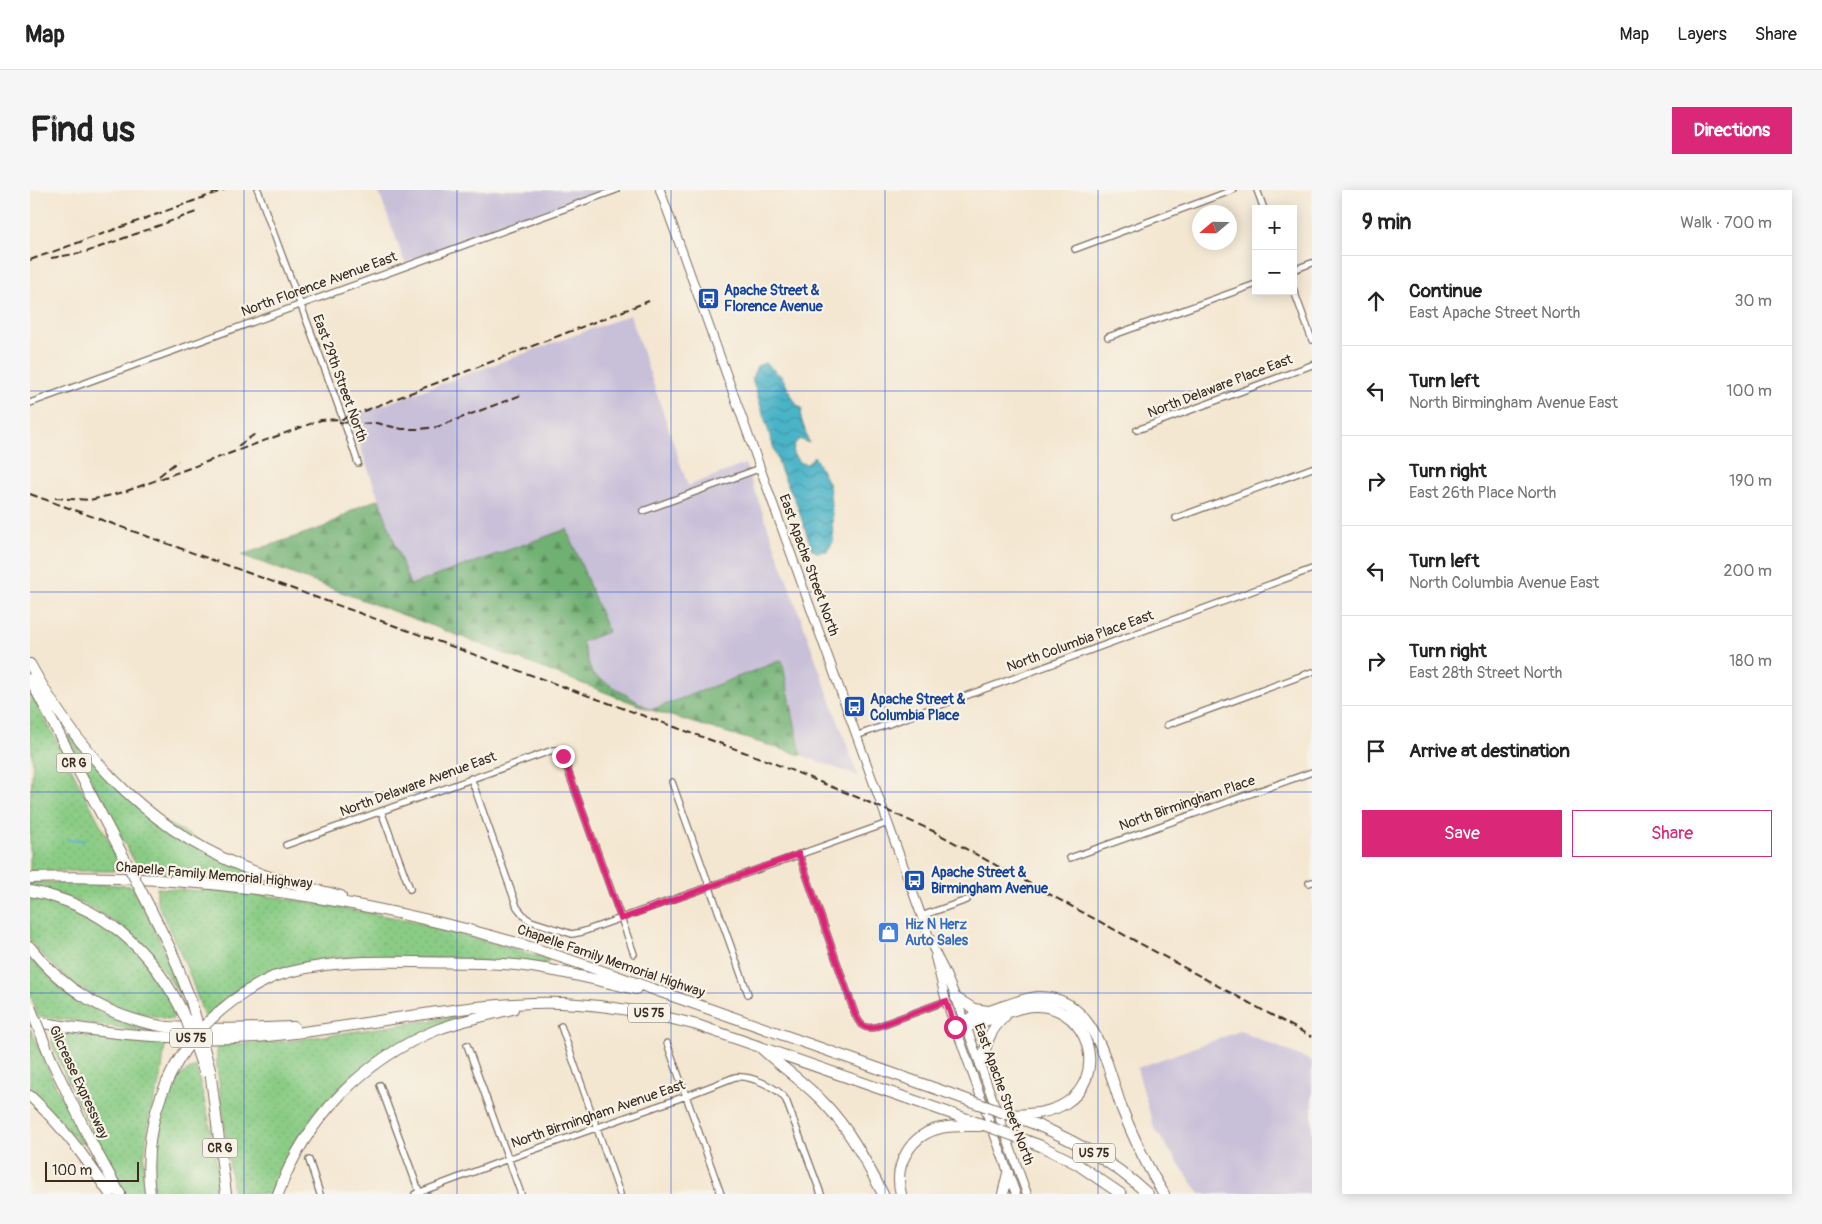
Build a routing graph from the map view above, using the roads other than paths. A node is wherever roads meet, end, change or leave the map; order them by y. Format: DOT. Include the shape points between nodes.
graph roads {
  1 [pos="258,190"];
  2 [pos="616,190"];
  3 [pos="660,190"];
  4 [pos="1234,190"];
  5 [pos="1257,190"];
  6 [pos="1263,205"];
  7 [pos="1075,249"];
  8 [pos="1312,263"];
  9 [pos="1297,269"];
  10 [pos="1252,285"];
  11 [pos="1296,295"];
  12 [pos="299,305"];
  13 [pos="1108,337"];
  14 [pos="1312,340"];
  15 [pos="1312,365"];
  16 [pos="30,403"];
  17 [pos="1137,430"];
  18 [pos="358,463"];
  19 [pos="761,468"];
  20 [pos="1312,468"];
  21 [pos="643,511"];
  22 [pos="1176,518"];
  23 [pos="1312,570"];
  24 [pos="30,664"];
  25 [pos="1312,672"];
  26 [pos="30,679"];
  27 [pos="1167,725"];
  28 [pos="856,736"];
  29 [pos="1312,772"];
  30 [pos="471,778"];
  31 [pos="672,782"];
  32 [pos="381,811"];
  33 [pos="888,823"];
  34 [pos="286,845"];
  35 [pos="799,854"];
  36 [pos="1070,858"];
  37 [pos="30,878"];
  38 [pos="710,888"];
  39 [pos="410,889"];
  40 [pos="30,891"];
  41 [pos="966,900"];
  42 [pos="921,916"];
  43 [pos="621,919"];
  44 [pos="438,923"];
  45 [pos="30,948"];
  46 [pos="933,948"];
  47 [pos="634,954"];
  48 [pos="748,994"];
  49 [pos="956,998"];
  50 [pos="681,999"];
  51 [pos="946,1001"];
  52 [pos="535,1003"];
  53 [pos="30,1007"];
  54 [pos="989,1012"];
  55 [pos="1008,1013"];
  56 [pos="30,1021"];
  57 [pos="966,1024"];
  58 [pos="352,1025"];
  59 [pos="561,1026"];
  60 [pos="955,1027"];
  61 [pos="667,1043"];
  62 [pos="467,1045"];
  63 [pos="759,1046"];
  64 [pos="981,1067"];
  65 [pos="207,1071"];
  66 [pos="380,1085"];
  67 [pos="30,1096"];
  68 [pos="686,1096"];
  69 [pos="1032,1118"];
  70 [pos="959,1121"];
  71 [pos="597,1128"];
  72 [pos="508,1158"];
  73 [pos="308,1160"];
  74 [pos="1008,1173"];
  75 [pos="418,1193"];
  76 [pos="110,1194"];
  77 [pos="120,1194"];
  78 [pos="150,1194"];
  79 [pos="226,1194"];
  80 [pos="278,1194"];
  81 [pos="320,1194"];
  82 [pos="521,1194"];
  83 [pos="620,1194"];
  84 [pos="722,1194"];
  85 [pos="821,1194"];
  86 [pos="883,1194"];
  87 [pos="901,1194"];
  88 [pos="1003,1194"];
  89 [pos="1016,1194"];
  90 [pos="1028,1194"];
  91 [pos="1121,1194"];
  92 [pos="1148,1194"];
  93 [pos="1164,1194"];
  1 -- 12 [label="street, East 29th Street North"];
  2 -- 12 [label="street, North Florence Avenue East"];
  3 -- 19 [label="main road, East Apache Street North"];
  4 -- 7 [label="street"];
  5 -- 6 [label="street"];
  8 -- 9 [label="street"];
  10 -- 13 [label="street"];
  11 -- 14 [label="street"];
  12 -- 16 [label="street, North Florence Avenue East"];
  12 -- 18 [label="street, East 29th Street North"];
  15 -- 17 [label="street, North Delaware Place East"];
  19 -- 21 [label="street"];
  19 -- 28 [label="main road, East Apache Street North"];
  20 -- 22 [label="street"];
  23 -- 28 [label="street, North Columbia Place East"];
  24 -- 44 [label="highway" via="55,709 95,761 136,801 183,835 264,875"];
  25 -- 27 [label="street"];
  26 -- 65 [label="highway, CR G, bridge" via="175,959 203,1039"];
  28 -- 33 [label="main road, East Apache Street North"];
  29 -- 36 [label="street, North Birmingham Place"];
  30 -- 32 [label="street, North Delaware Avenue East"];
  30 -- 43 [label="street" via="521,913 531,921 572,934"];
  30 -- 43 [label="street, North Delaware Avenue East" via="558,750"];
  31 -- 38 [label="street"];
  32 -- 34 [label="street, North Delaware Avenue East"];
  32 -- 39 [label="street"];
  33 -- 35 [label="street"];
  33 -- 42 [label="main road, East Apache Street North"];
  35 -- 38 [label="street"];
  35 -- 51 [label="street" via="860,1024 876,1027"];
  37 -- 44 [label="highway, Chapelle Family Memorial Highway / US 75" via="155,880 228,887 331,900"];
  38 -- 43 [label="street"];
  38 -- 48 [label="street"];
  40 -- 65 [label="highway, bridge" via="84,908 115,927 150,960 177,1001"];
  41 -- 42 [label="street"];
  42 -- 46 [label="main road, East Apache Street North"];
  43 -- 47 [label="street"];
  44 -- 50 [label="highway, Chapelle Family Memorial Highway / US 75" via="554,954"];
  45 -- 58 [label="highway" via="57,978 77,993 126,1017 161,1026 220,1029"];
  46 -- 49 [label="main road, East Apache Street North"];
  46 -- 51 [label="main road, East Apache Street North"];
  49 -- 54 [label="highway" via="974,1009"];
  49 -- 57 [label="main road, East Apache Street North"];
  50 -- 69 [label="highway, Chapelle Family Memorial Highway / US 75, bridge" via="1010,1115"];
  50 -- 78 [label="highway, bridge" via="514,965 352,962 310,967 274,978 247,990 218,1012 182,1054 158,1104 152,1130"];
  51 -- 60 [label="main road, East Apache Street North"];
  52 -- 58 [label="highway, US 75" via="472,1008"];
  52 -- 63 [label="highway, US 75" via="605,1006 655,1014"];
  52 -- 80 [label="highway" via="440,1029 396,1050 366,1071 316,1123 296,1155"];
  53 -- 77 [label="highway, Gilcrease Expressway, bridge" via="85,1130"];
  54 -- 57 [label="highway"];
  54 -- 93 [label="highway" via="1024,999 1040,997 1064,1003 1082,1015 1098,1040 1136,1144"];
  55 -- 57 [label="highway"];
  55 -- 64 [label="highway" via="989,1036"];
  55 -- 69 [label="highway" via="1036,1006 1056,1009 1074,1021 1088,1046 1088,1071 1076,1094 1060,1106"];
  56 -- 58 [label="highway, US 75" via="113,1033 215,1038 285,1034"];
  57 -- 60 [label="highway"];
  57 -- 64 [label="main road, East Apache Street North"];
  59 -- 71 [label="street"];
  60 -- 74 [label="main road, East Apache Street North"];
  61 -- 68 [label="street"];
  62 -- 72 [label="street"];
  63 -- 70 [label="highway, US 75"];
  63 -- 86 [label="highway" via="831,1110 856,1144"];
  64 -- 90 [label="main road, East Apache Street North"];
  65 -- 79 [label="highway, CR G" via="215,1102"];
  66 -- 75 [label="street"];
  67 -- 76 [label="highway" via="78,1147"];
  68 -- 71 [label="street, North Birmingham Avenue East"];
  68 -- 84 [label="street"];
  68 -- 85 [label="street, North Birmingham Avenue East" via="743,1076 780,1092 786,1100"];
  69 -- 92 [label="highway, Chapelle Family Memorial Highway / US 75" via="1092,1152"];
  70 -- 87 [label="highway" via="932,1130 911,1145 899,1172"];
  70 -- 91 [label="highway, US 75, bridge" via="986,1126 1041,1146 1077,1164"];
  71 -- 72 [label="street, North Birmingham Avenue East"];
  71 -- 83 [label="street"];
  72 -- 75 [label="street, North Birmingham Avenue East"];
  72 -- 82 [label="street"];
  73 -- 81 [label="street"];
  74 -- 88 [label="highway"];
  74 -- 89 [label="main road, East Apache Street North"];
}
